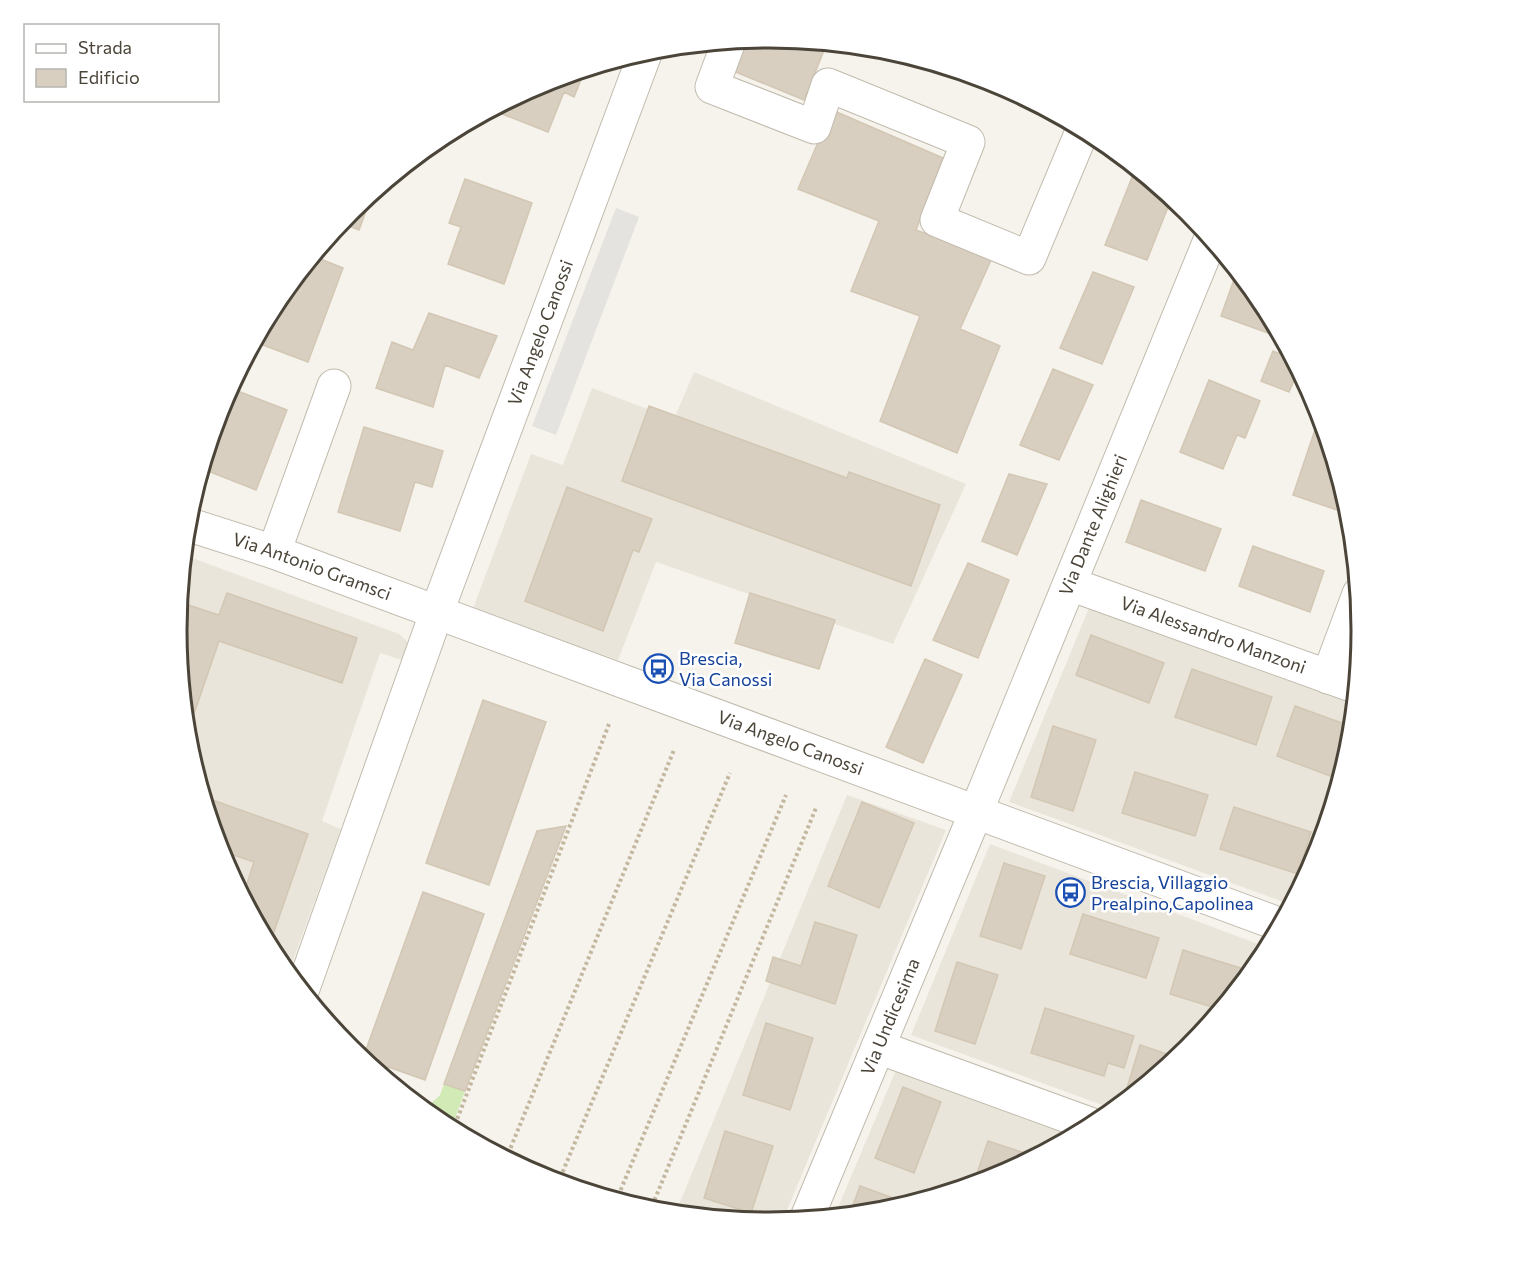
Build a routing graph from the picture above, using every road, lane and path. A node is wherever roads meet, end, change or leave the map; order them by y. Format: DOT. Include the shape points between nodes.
graph roads {
  1 [pos="726,50"];
  2 [pos="642,62"];
  3 [pos="1079,138"];
  4 [pos="1207,247"];
  5 [pos="334,386"];
  6 [pos="196,527"];
  7 [pos="274,552"];
  8 [pos="1070,584"];
  9 [pos="436,614"];
  10 [pos="1352,630"];
  11 [pos="1342,682"];
  12 [pos="609,724"];
  13 [pos="674,750"];
  14 [pos="730,773"];
  15 [pos="786,795"];
  16 [pos="816,808"];
  17 [pos="976,812"];
  18 [pos="1274,922"];
  19 [pos="305,982"];
  20 [pos="878,1047"];
  21 [pos="456,1121"];
  22 [pos="1083,1121"];
  23 [pos="508,1151"];
  24 [pos="562,1174"];
  25 [pos="619,1193"];
  26 [pos="654,1201"];
  27 [pos="809,1212"];
  1 -- 3 [label="street" via="712,87 814,128 828,85 968,142 937,220 1029,258"];
  2 -- 9 [label="street, Via Angelo Canossi"];
  4 -- 8 [label="street, Via Dante Alighieri"];
  5 -- 7 [label="street"];
  6 -- 7 [label="street, Via Antonio Gramsci"];
  7 -- 9 [label="street, Via Antonio Gramsci"];
  8 -- 11 [label="street, Via Alessandro Manzoni"];
  8 -- 17 [label="street, Via Dante Alighieri"];
  9 -- 17 [label="street, Via Angelo Canossi"];
  9 -- 19 [label="street, Via Angelo Canossi"];
  10 -- 11 [label="street"];
  12 -- 21 [label="path"];
  13 -- 23 [label="path"];
  14 -- 24 [label="path"];
  15 -- 25 [label="path"];
  16 -- 26 [label="path"];
  17 -- 18 [label="street, Via Angelo Canossi"];
  17 -- 20 [label="street, Via Undicesima"];
  20 -- 22 [label="street"];
  20 -- 27 [label="street, Via Undicesima"];
}
